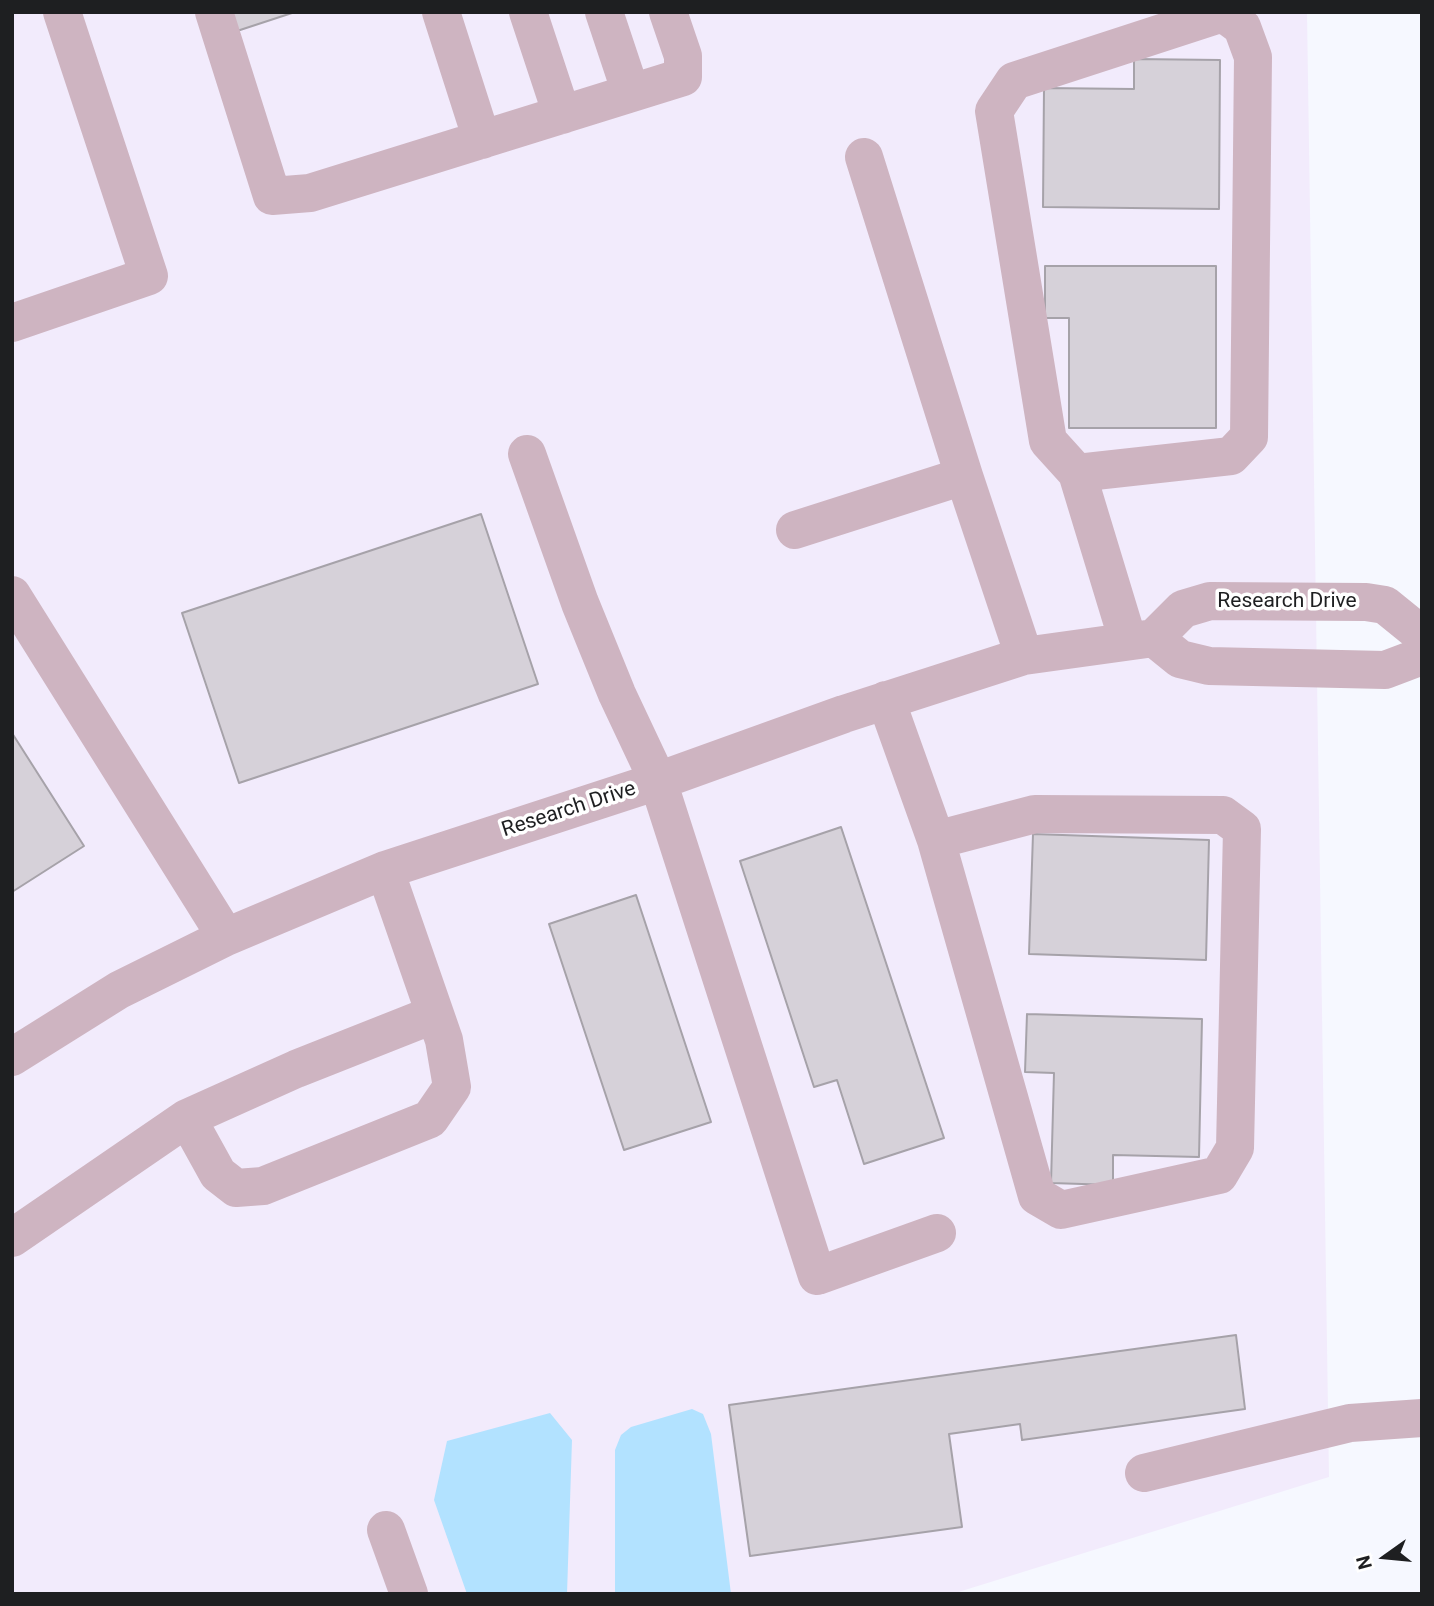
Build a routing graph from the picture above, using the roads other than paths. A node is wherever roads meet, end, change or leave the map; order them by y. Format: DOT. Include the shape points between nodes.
graph roads {
  1 [pos="62,12"];
  2 [pos="214,12"];
  3 [pos="441,12"];
  4 [pos="528,12"];
  5 [pos="604,12"];
  6 [pos="668,12"];
  7 [pos="631,93"];
  8 [pos="562,115"];
  9 [pos="482,140"];
  10 [pos="864,157"];
  11 [pos="12,323"];
  12 [pos="527,454"];
  13 [pos="1077,473"];
  14 [pos="964,476"];
  15 [pos="795,530"];
  16 [pos="12,596"];
  17 [pos="1422,635"];
  18 [pos="1141,639"];
  19 [pos="1024,656"];
  20 [pos="1422,656"];
  21 [pos="886,700"];
  22 [pos="658,781"];
  23 [pos="936,840"];
  24 [pos="385,870"];
  25 [pos="226,937"];
  26 [pos="435,1014"];
  27 [pos="12,1057"];
  28 [pos="187,1118"];
  29 [pos="937,1233"];
  30 [pos="12,1238"];
  31 [pos="1422,1418"];
  32 [pos="1144,1474"];
  33 [pos="386,1530"];
  34 [pos="409,1594"];
  1 -- 11 [label="street" via="149,276"];
  2 -- 9 [label="street" via="272,196 310,193"];
  3 -- 9 [label="street"];
  4 -- 8 [label="street"];
  5 -- 7 [label="street"];
  6 -- 7 [label="street" via="683,56 683,77"];
  7 -- 8 [label="street"];
  8 -- 9 [label="street"];
  10 -- 14 [label="street"];
  12 -- 22 [label="street" via="585,616"];
  13 -- 13 [label="street" via="1048,441 994,111 1014,81 1223,13 1242,27 1253,57 1249,437 1231,456"];
  13 -- 18 [label="street"];
  14 -- 15 [label="street"];
  14 -- 19 [label="street"];
  16 -- 25 [label="street"];
  17 -- 18 [label="street, Research Drive" via="1385,605 1210,601 1183,609"];
  18 -- 19 [label="street, Research Drive"];
  18 -- 20 [label="street" via="1180,659 1209,666 1385,670"];
  19 -- 21 [label="street, Research Drive"];
  21 -- 22 [label="street, Research Drive"];
  21 -- 23 [label="street"];
  22 -- 24 [label="street, Research Drive"];
  22 -- 29 [label="street" via="817,1276"];
  23 -- 23 [label="street" via="1035,814 1223,815 1242,829 1235,1148 1219,1175 1061,1210 1037,1196"];
  24 -- 25 [label="street, Research Drive"];
  24 -- 26 [label="street"];
  25 -- 27 [label="street, Research Drive" via="120,990"];
  26 -- 28 [label="street"];
  26 -- 28 [label="street" via="453,1087 430,1119 263,1186 236,1188 218,1174"];
  28 -- 30 [label="street"];
  31 -- 32 [label="street" via="1350,1423"];
  33 -- 34 [label="street"];
}
